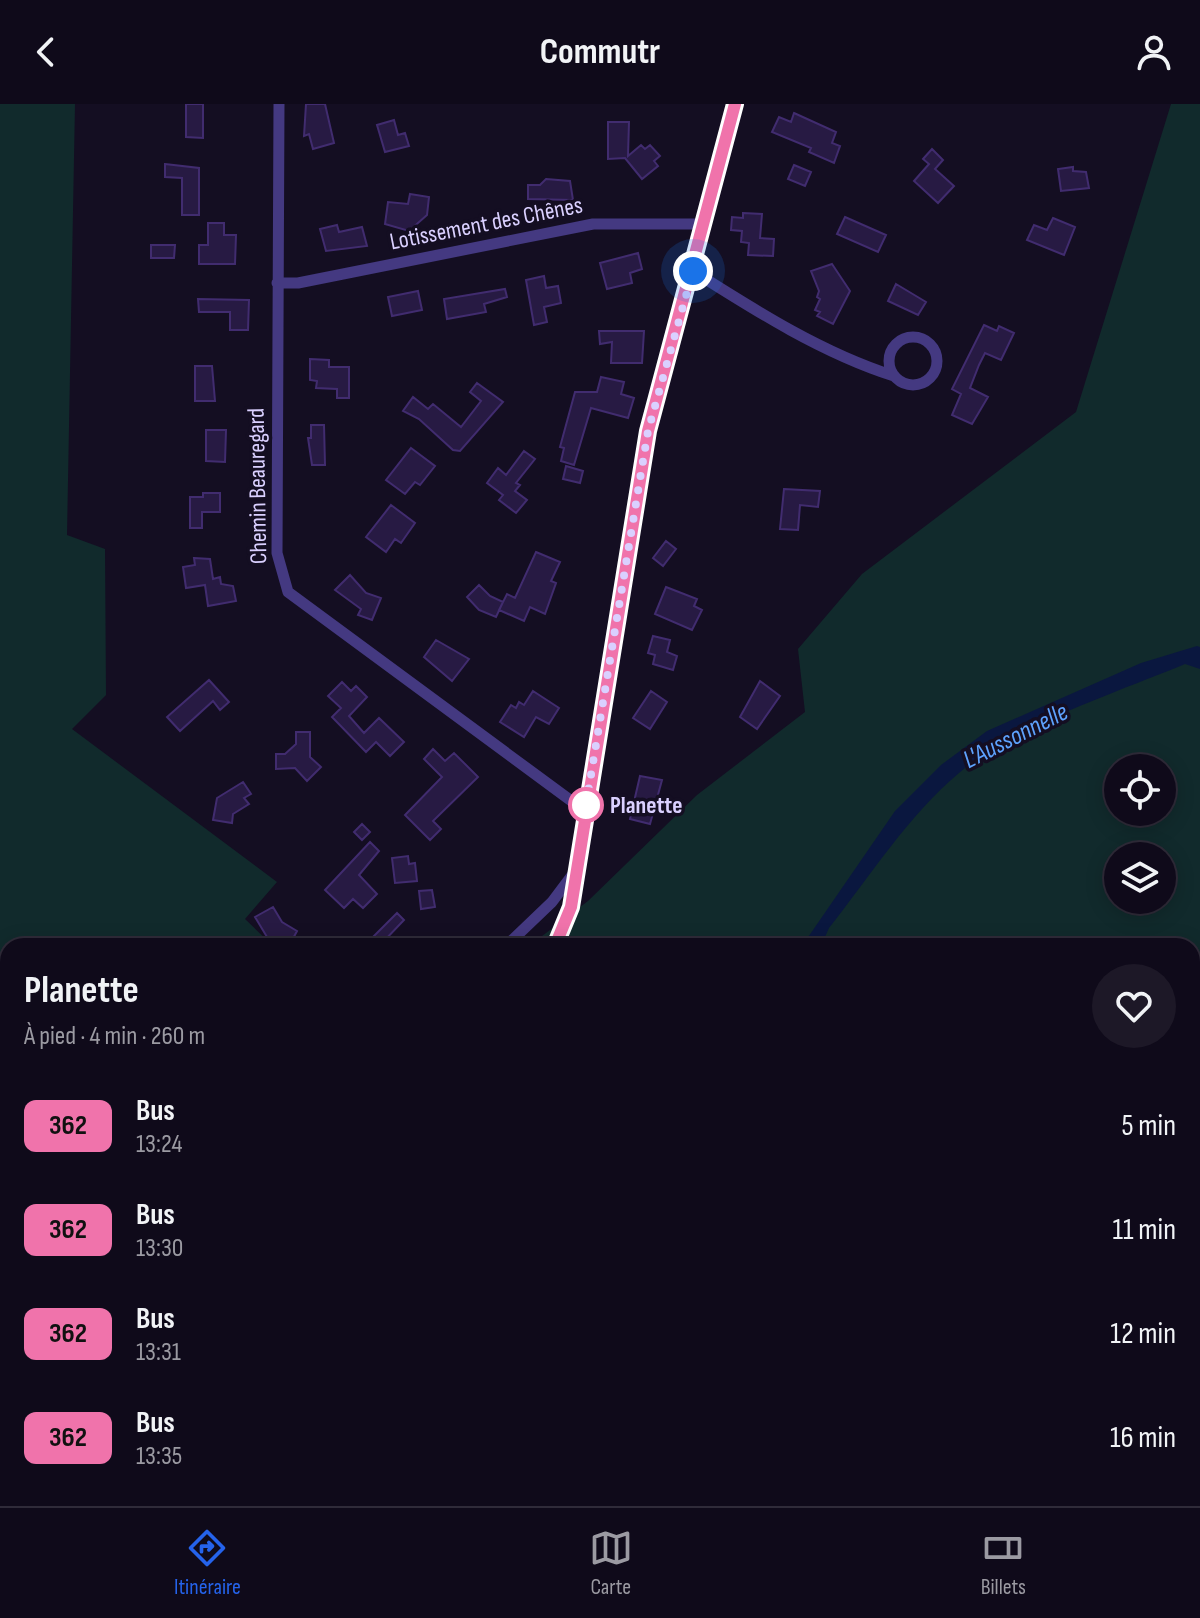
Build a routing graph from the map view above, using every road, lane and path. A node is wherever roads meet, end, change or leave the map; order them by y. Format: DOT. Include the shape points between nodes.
graph roads {
  1 [pos="279,104"];
  2 [pos="736,104"];
  3 [pos="705,224"];
  4 [pos="693,271"];
  5 [pos="277,283"];
  6 [pos="894,376"];
  7 [pos="585,811"];
  8 [pos="573,874"];
  9 [pos="514,938"];
  10 [pos="558,938"];
  1 -- 5 [label="street, Chemin Beauregard"];
  2 -- 3 [label="street"];
  3 -- 4 [label="street"];
  3 -- 5 [label="street, Lotissement des Chênes" via="593,224"];
  4 -- 6 [label="street" via="767,317 862,366"];
  4 -- 7 [label="street" via="648,431"];
  5 -- 7 [label="street, Chemin Beauregard" via="277,553 288,592"];
  6 -- 6 [label="street" via="908,385 923,383 937,363 936,352 928,342 909,337 892,348 889,367"];
  7 -- 8 [label="street"];
  8 -- 9 [label="street"];
  8 -- 10 [label="street" via="571,907"];
}
